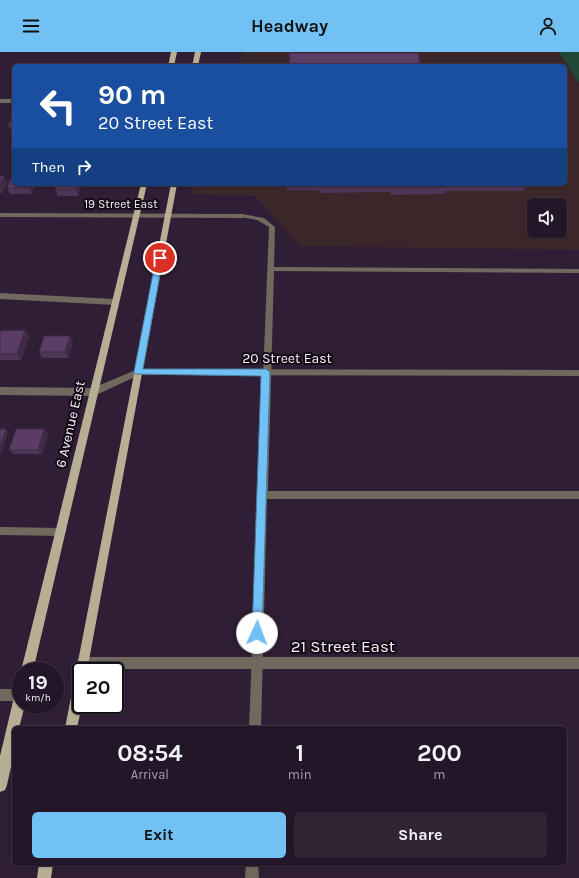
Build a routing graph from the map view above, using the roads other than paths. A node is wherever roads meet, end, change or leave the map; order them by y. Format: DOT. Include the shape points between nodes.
graph roads {
  1 [pos="174,52"];
  2 [pos="198,52"];
  3 [pos="171,64"];
  4 [pos="195,64"];
  5 [pos="0,101"];
  6 [pos="12,101"];
  7 [pos="143,186"];
  8 [pos="174,186"];
  9 [pos="0,215"];
  10 [pos="136,215"];
  11 [pos="168,215"];
  12 [pos="242,216"];
  13 [pos="270,269"];
  14 [pos="579,271"];
  15 [pos="0,296"];
  16 [pos="115,302"];
  17 [pos="138,372"];
  18 [pos="266,372"];
  19 [pos="579,373"];
  20 [pos="0,392"];
  21 [pos="94,392"];
  22 [pos="262,495"];
  23 [pos="579,495"];
  24 [pos="0,531"];
  25 [pos="61,532"];
  26 [pos="28,662"];
  27 [pos="83,662"];
  28 [pos="256,663"];
  29 [pos="579,663"];
  30 [pos="124,668"];
  31 [pos="12,694"];
  32 [pos="0,695"];
  33 [pos="16,714"];
  34 [pos="74,714"];
  35 [pos="14,726"];
  36 [pos="71,726"];
  37 [pos="255,726"];
  38 [pos="12,733"];
  39 [pos="0,785"];
  40 [pos="46,866"];
  41 [pos="252,866"];
  42 [pos="44,878"];
  43 [pos="252,878"];
  1 -- 3 [label="main road"];
  2 -- 4 [label="main road"];
  5 -- 6 [label="street"];
  7 -- 10 [label="main road, 6 Avenue East"];
  8 -- 11 [label="main road"];
  9 -- 10 [label="street, 19 Street East"];
  10 -- 11 [label="street, 19 Street East"];
  10 -- 16 [label="main road, 6 Avenue East"];
  11 -- 12 [label="street, 19 Street East"];
  11 -- 17 [label="main road"];
  12 -- 13 [label="lane" via="266,220 272,227"];
  13 -- 14 [label="lane"];
  13 -- 18 [label="lane"];
  15 -- 16 [label="lane"];
  16 -- 21 [label="main road, 6 Avenue East"];
  17 -- 18 [label="street, 20 Street East"];
  17 -- 21 [label="street, 20 Street East"];
  17 -- 27 [label="main road"];
  18 -- 19 [label="street, 20 Street East"];
  18 -- 22 [label="lane"];
  20 -- 21 [label="street, 20 Street East"];
  21 -- 25 [label="main road, 6 Avenue East"];
  22 -- 23 [label="lane"];
  22 -- 28 [label="lane"];
  24 -- 25 [label="lane"];
  25 -- 26 [label="main road, 6 Avenue East"];
  28 -- 29 [label="street, 21 Street East"];
  28 -- 30 [label="street, 21 Street East"];
  28 -- 37 [label="lane"];
  31 -- 32 [label="street"];
  33 -- 35 [label="main road"];
  34 -- 36 [label="main road"];
  38 -- 39 [label="main road"];
  40 -- 42 [label="main road"];
  41 -- 43 [label="lane"];
}
